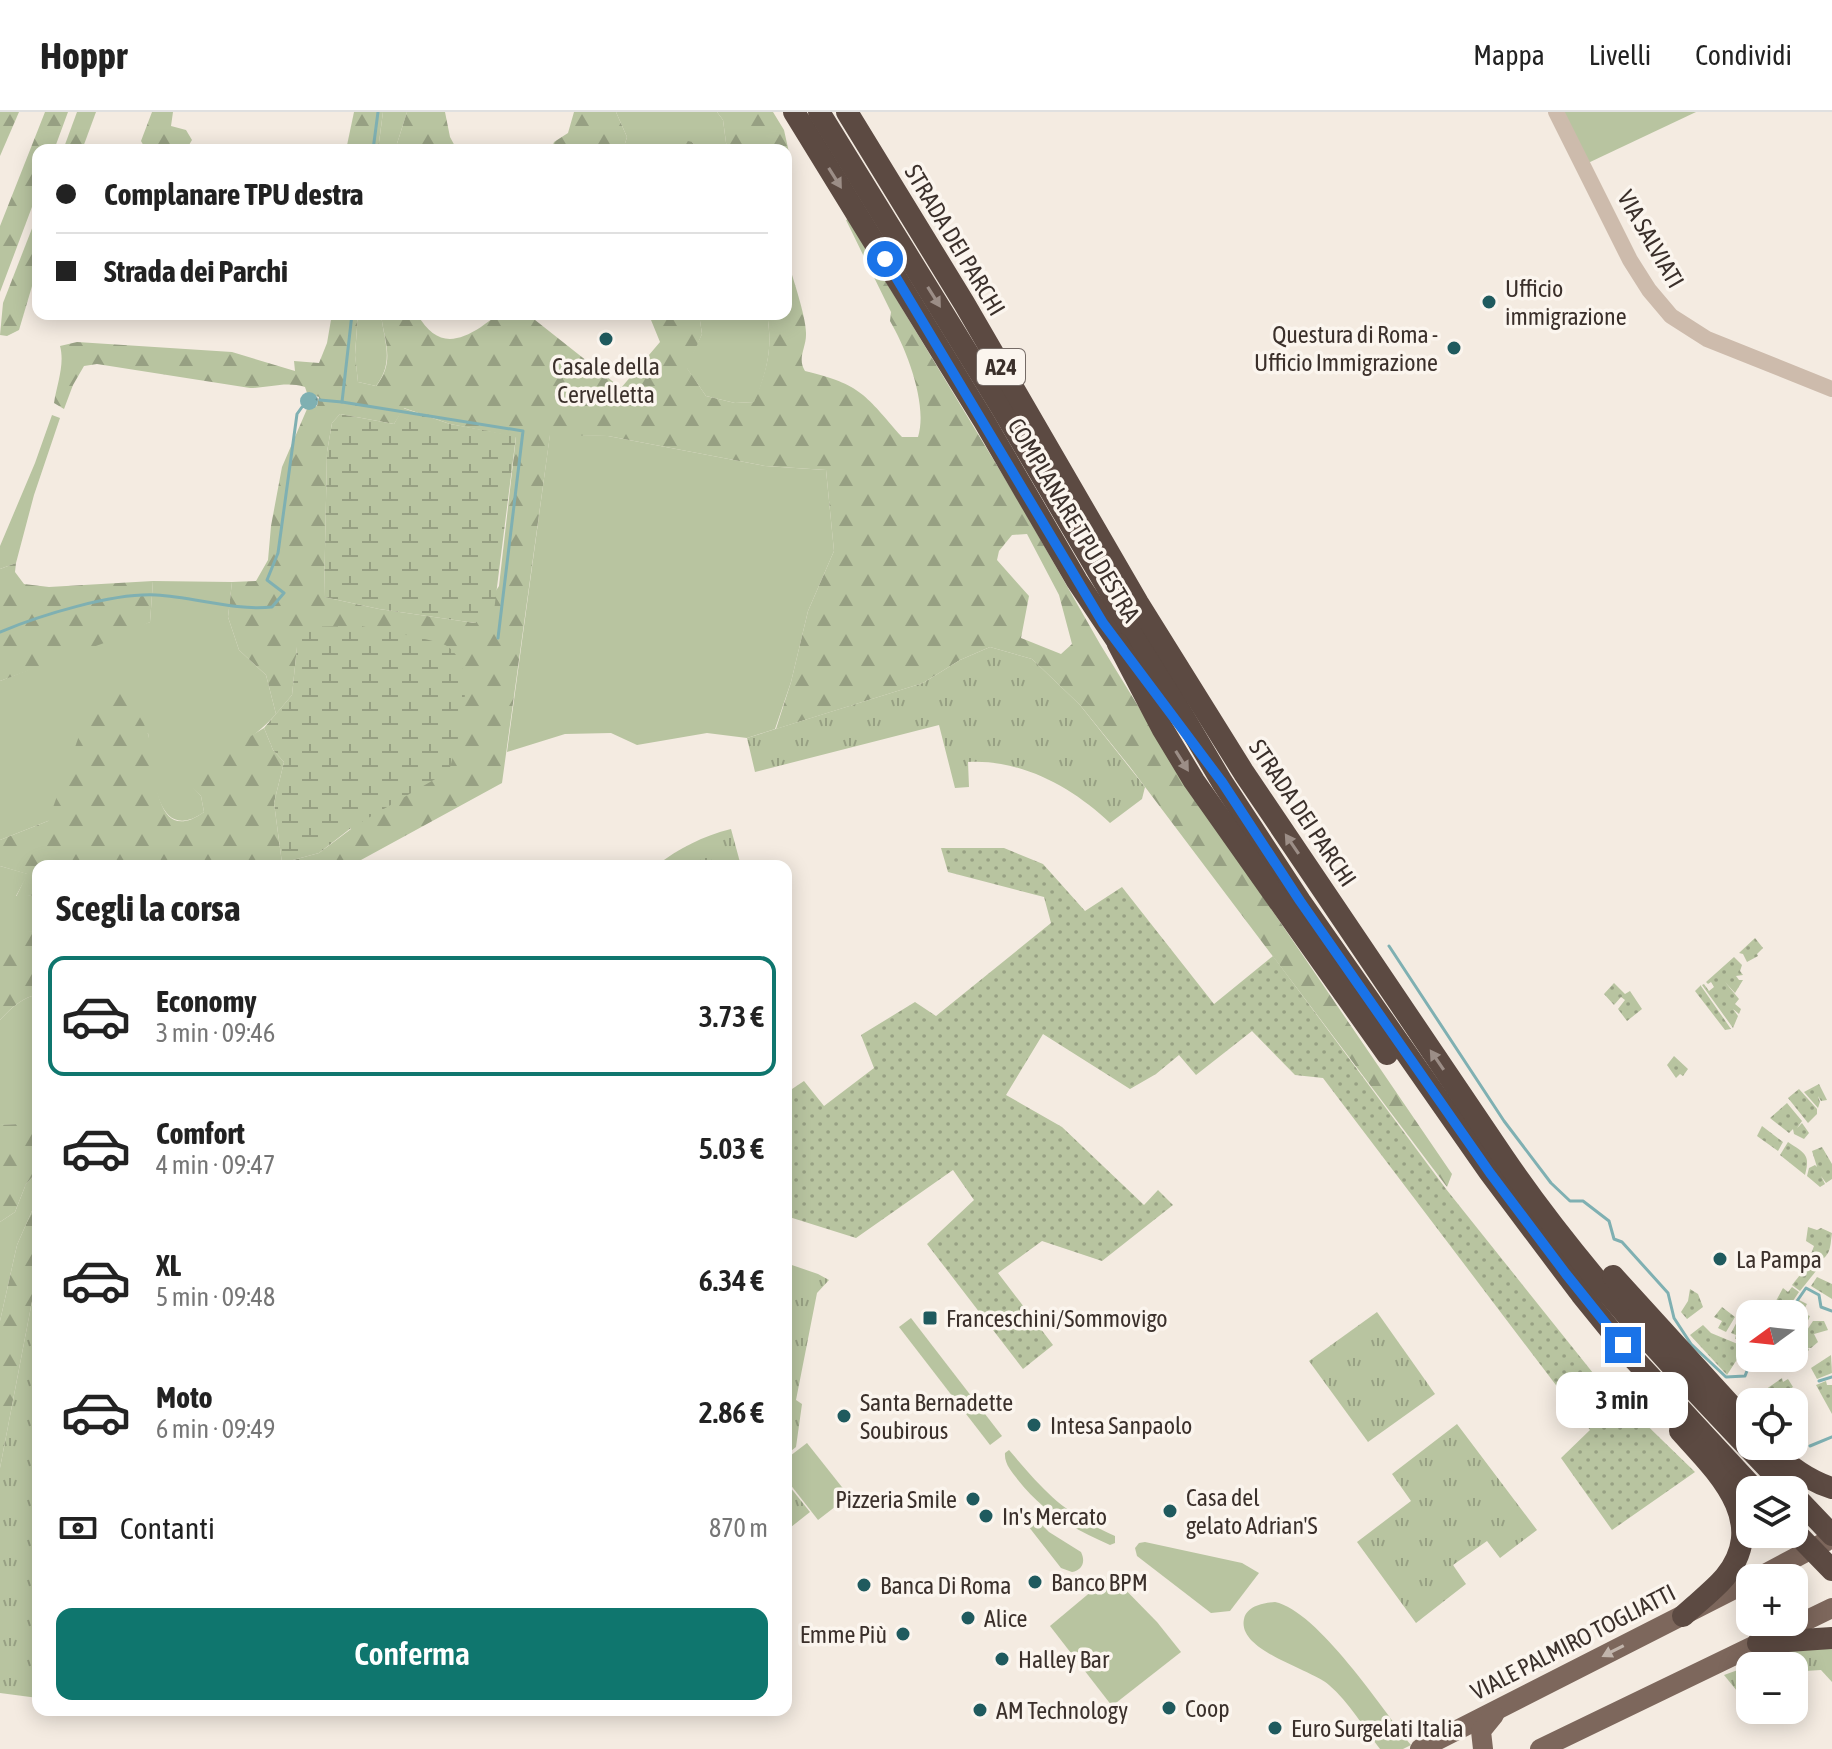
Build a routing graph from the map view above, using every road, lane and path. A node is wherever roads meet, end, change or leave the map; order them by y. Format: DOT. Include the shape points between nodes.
graph roads {
  1 [pos="794,112"];
  2 [pos="819,112"];
  3 [pos="847,112"];
  4 [pos="1556,112"];
  5 [pos="1832,389"];
  6 [pos="1047,487"];
  7 [pos="1121,613"];
  8 [pos="1118,644"];
  9 [pos="1222,782"];
  10 [pos="1481,1124"];
  11 [pos="1736,1411"];
  12 [pos="1785,1460"];
  13 [pos="1742,1476"];
  14 [pos="1776,1476"];
  15 [pos="1832,1488"];
  16 [pos="1808,1510"];
  17 [pos="1832,1536"];
  18 [pos="1808,1545"];
  19 [pos="1782,1564"];
  20 [pos="1832,1570"];
  21 [pos="1736,1588"];
  22 [pos="1832,1608"];
  23 [pos="1683,1616"];
  24 [pos="1832,1638"];
  25 [pos="1758,1643"];
  26 [pos="1500,1710"];
  27 [pos="1421,1749"];
  28 [pos="1483,1749"];
  29 [pos="1540,1749"];
  1 -- 6 [label="highway, COMPLANARE TPU DESTRA, one-way"];
  2 -- 6 [label="highway, STRADA DEI PARCHI / A24, one-way"];
  3 -- 6 [label="highway, STRADA DEI PARCHI / A24" via="936,257 964,269 959,278 964,303"];
  4 -- 5 [label="street, VIA SALVIATI" via="1630,260 1671,316 1707,339"];
  6 -- 7 [label="highway, STRADA DEI PARCHI / A24"];
  6 -- 7 [label="highway, COMPLANARE TPU DESTRA"];
  7 -- 8 [label="highway, COMPLANARE TPU DESTRA"];
  7 -- 9 [label="highway, STRADA DEI PARCHI / A24"];
  10 -- 7 [label="highway, STRADA DEI PARCHI / A24, one-way" via="1244,773"];
  8 -- 9 [label="highway, COMPLANARE TPU DESTRA"];
  8 -- 23 [label="highway, one-way" via="1194,781 1329,973 1578,1314 1730,1490 1741,1520 1737,1557 1723,1579"];
  9 -- 13 [label="highway, STRADA DEI PARCHI / A24" via="1399,1045 1530,1227 1612,1332"];
  10 -- 11 [label="highway"];
  10 -- 14 [label="highway, STRADA DEI PARCHI / A24" via="1547,1219 1627,1316"];
  12 -- 15 [label="highway"];
  16 -- 17 [label="highway"];
  17 -- 19 [label="main road"];
  18 -- 20 [label="highway, bridge"];
  21 -- 23 [label="main road, VIALE PALMIRO TOGLIATTI"];
  22 -- 25 [label="main road"];
  23 -- 26 [label="main road, VIALE PALMIRO TOGLIATTI, one-way"];
  24 -- 25 [label="highway"];
  25 -- 29 [label="main road"];
  26 -- 27 [label="main road, VIALE PALMIRO TOGLIATTI"];
  26 -- 28 [label="main road" via="1481,1731"];
}
